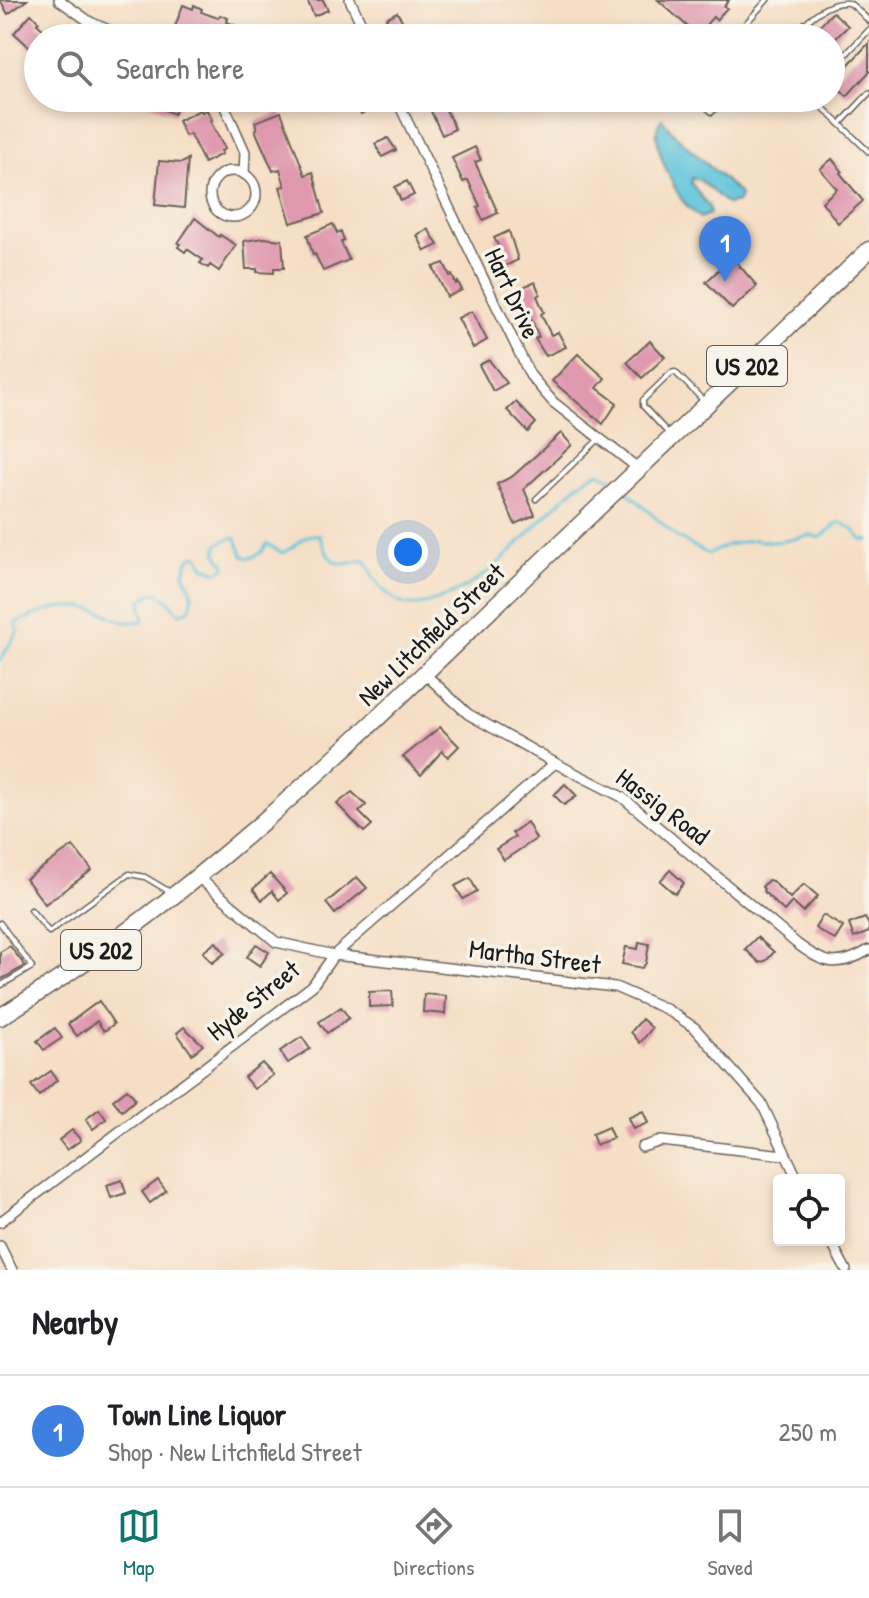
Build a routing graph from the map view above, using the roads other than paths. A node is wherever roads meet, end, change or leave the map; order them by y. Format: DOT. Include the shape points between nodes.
graph roads {
  1 [pos="59,0"];
  2 [pos="350,0"];
  3 [pos="767,0"];
  4 [pos="827,2"];
  5 [pos="869,21"];
  6 [pos="95,24"];
  7 [pos="361,24"];
  8 [pos="745,24"];
  9 [pos="804,24"];
  10 [pos="869,30"];
  11 [pos="845,55"];
  12 [pos="869,93"];
  13 [pos="227,112"];
  14 [pos="403,112"];
  15 [pos="828,112"];
  16 [pos="840,124"];
  17 [pos="869,152"];
  18 [pos="244,174"];
  19 [pos="868,251"];
  20 [pos="707,405"];
  21 [pos="673,437"];
  22 [pos="599,439"];
  23 [pos="639,469"];
  24 [pos="536,499"];
  25 [pos="425,674"];
  26 [pos="555,763"];
  27 [pos="199,878"];
  28 [pos="176,895"];
  29 [pos="31,910"];
  30 [pos="0,923"];
  31 [pos="869,950"];
  32 [pos="334,955"];
  33 [pos="0,986"];
  34 [pos="0,1016"];
  35 [pos="642,1147"];
  36 [pos="784,1155"];
  37 [pos="795,1174"];
  38 [pos="0,1222"];
  39 [pos="0,1246"];
  40 [pos="833,1246"];
  41 [pos="12,1270"];
  42 [pos="846,1270"];
  1 -- 6 [label="street"];
  2 -- 7 [label="street"];
  3 -- 8 [label="lane"];
  4 -- 5 [label="lane" via="850,4"];
  4 -- 9 [label="lane"];
  10 -- 11 [label="lane"];
  12 -- 16 [label="lane"];
  13 -- 18 [label="street" via="245,152"];
  14 -- 22 [label="street, Hart Drive" via="530,375 553,402"];
  15 -- 16 [label="lane"];
  16 -- 17 [label="lane"];
  18 -- 18 [label="street" via="254,187 254,204 243,215 223,215 210,198 213,182 227,172"];
  19 -- 20 [label="highway, New Litchfield Street / US 202"];
  20 -- 21 [label="highway, New Litchfield Street / US 202"];
  20 -- 21 [label="lane" via="679,373 671,373 643,406"];
  21 -- 23 [label="highway, New Litchfield Street / US 202"];
  22 -- 23 [label="street, Hart Drive"];
  22 -- 24 [label="lane"];
  23 -- 25 [label="highway, New Litchfield Street / US 202"];
  25 -- 26 [label="street, Hassig Road" via="468,714"];
  25 -- 27 [label="highway, New Litchfield Street / US 202"];
  26 -- 31 [label="street, Hassig Road" via="622,797 821,962 852,960"];
  26 -- 32 [label="street, Hyde Street"];
  27 -- 28 [label="highway, New Litchfield Street / US 202"];
  27 -- 32 [label="street, Martha Street" via="276,942"];
  28 -- 29 [label="lane" via="129,874 49,932"];
  28 -- 34 [label="highway, New Litchfield Street / US 202" via="67,975"];
  30 -- 33 [label="lane" via="32,967"];
  32 -- 36 [label="street, Martha Street" via="615,987 695,1028 762,1104"];
  32 -- 38 [label="street, Hyde Street" via="312,986"];
  35 -- 36 [label="street" via="661,1141"];
  36 -- 37 [label="street, Martha Street"];
  39 -- 41 [label="street"];
  40 -- 42 [label="street"];
}
